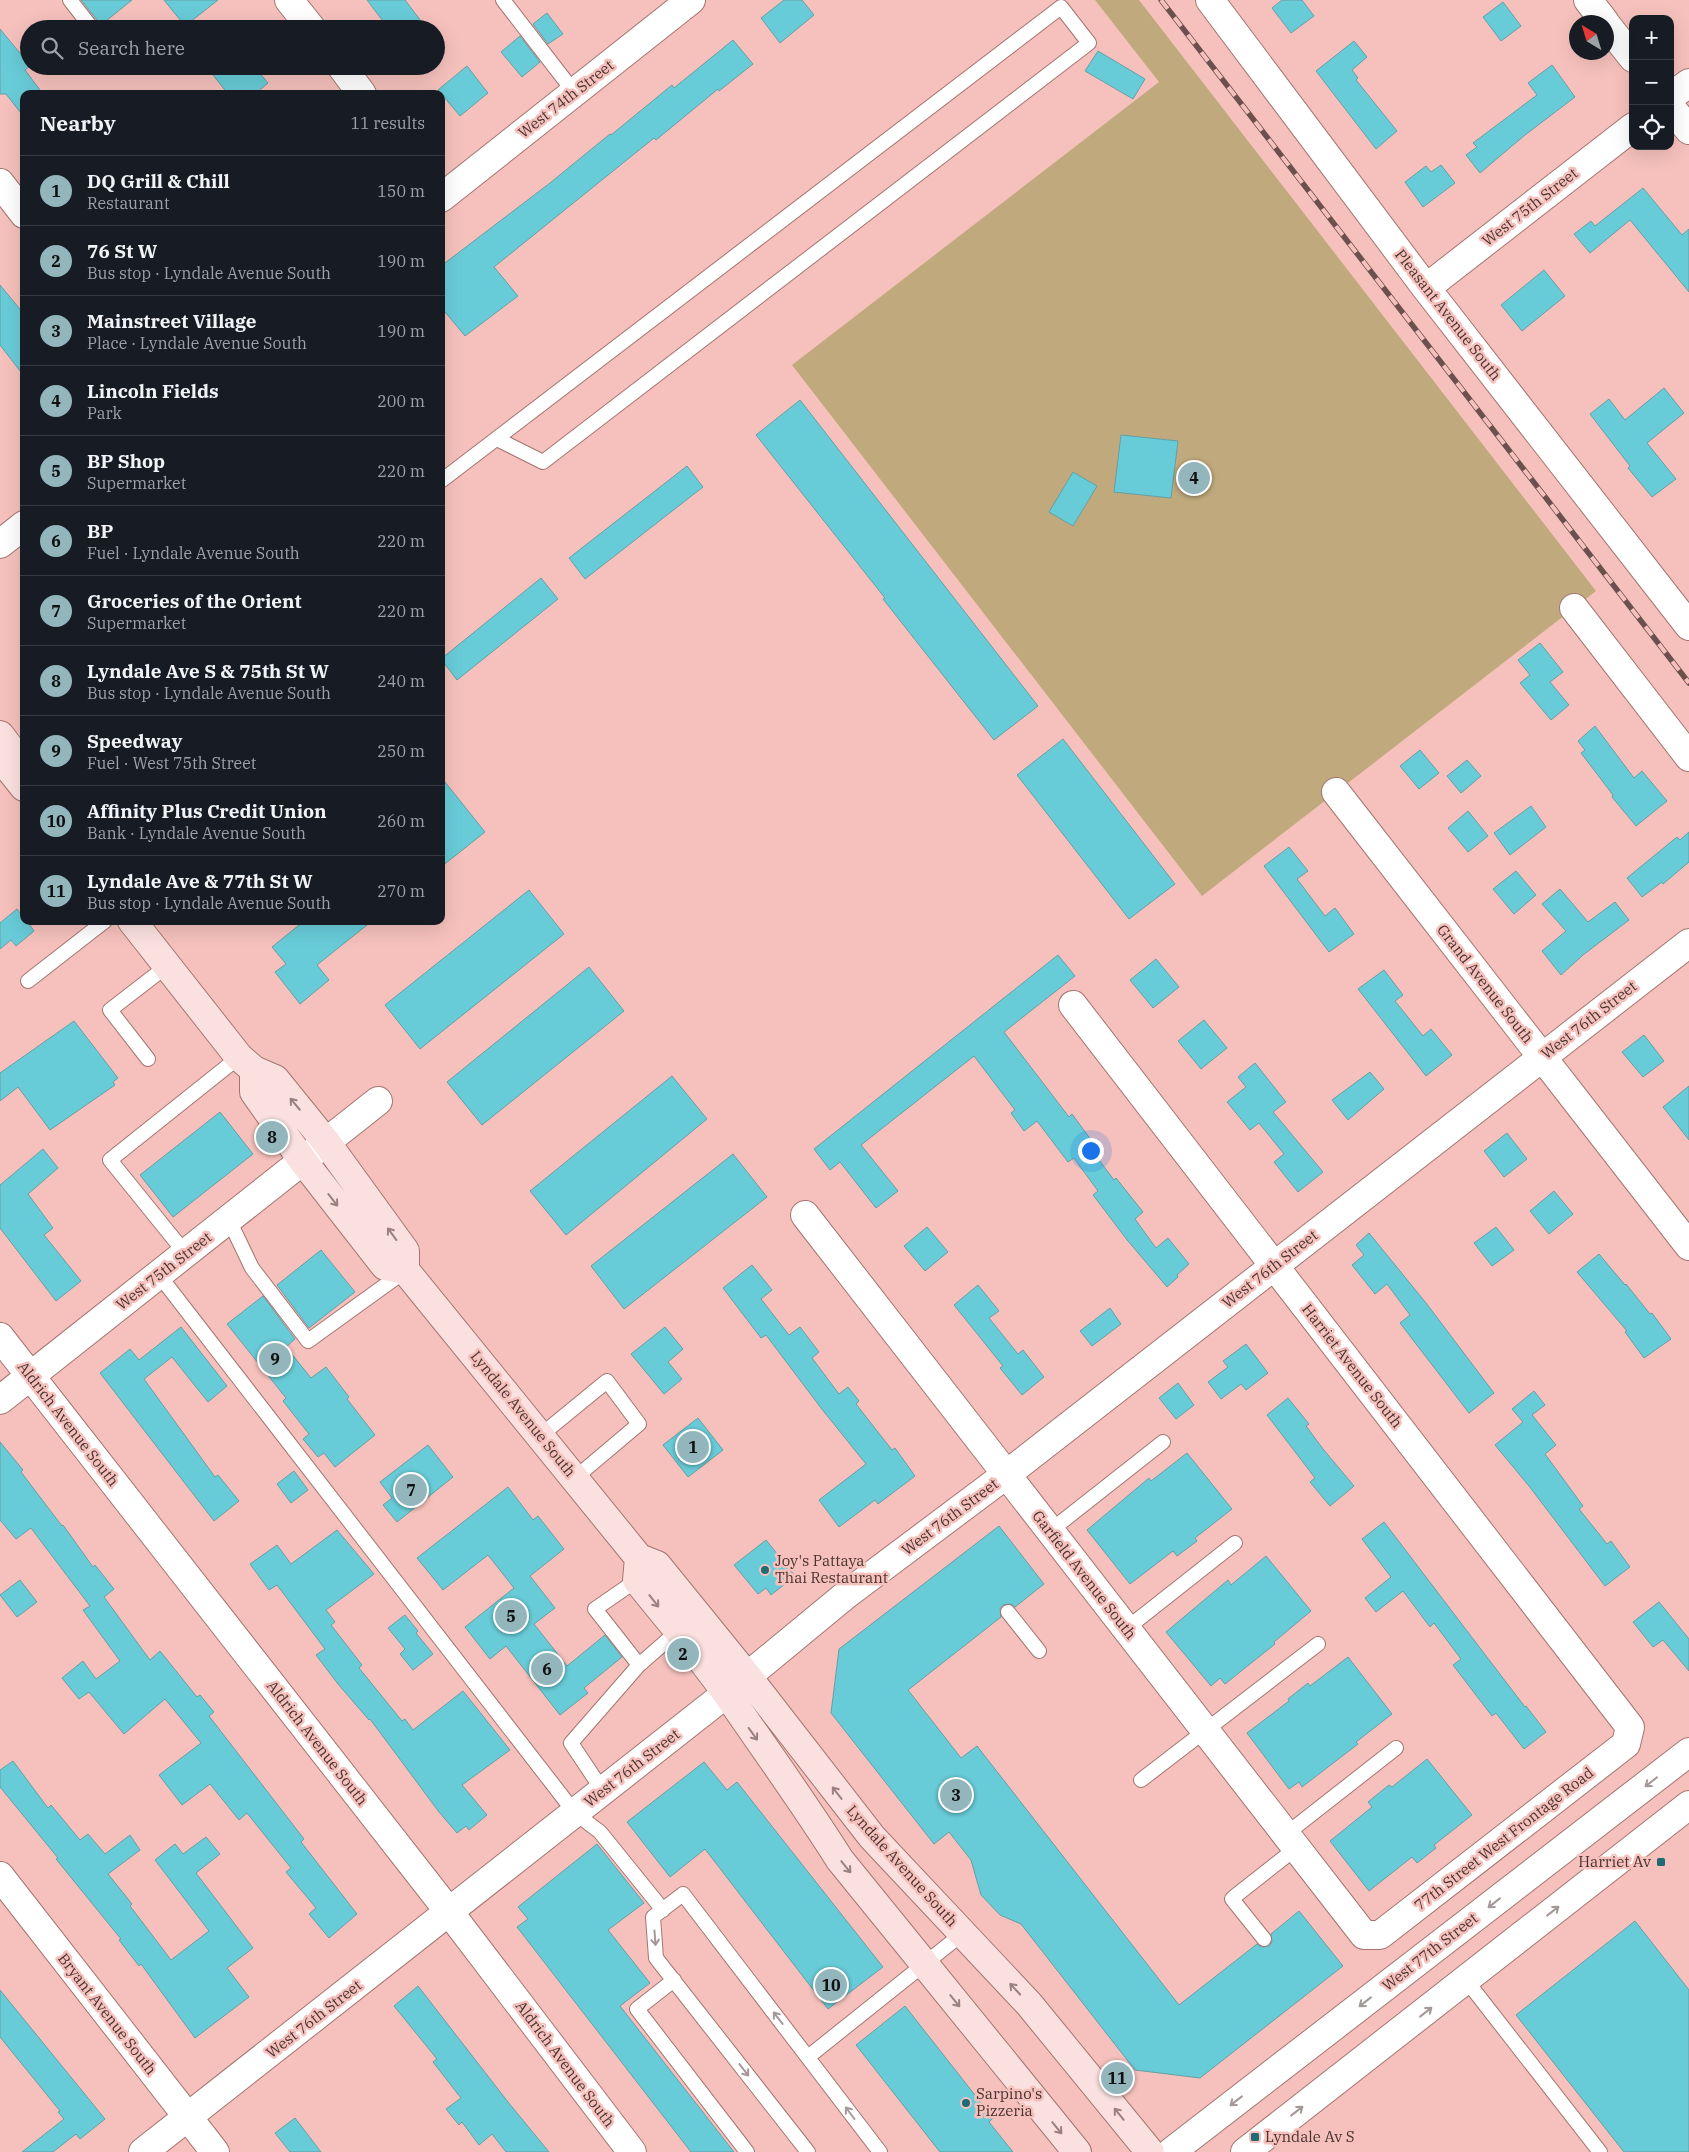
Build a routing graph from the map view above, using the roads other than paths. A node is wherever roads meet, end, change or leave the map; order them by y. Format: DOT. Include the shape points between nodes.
graph roads {
  1 [pos="70,0"];
  2 [pos="289,0"];
  3 [pos="503,0"];
  4 [pos="691,0"];
  5 [pos="1210,0"];
  6 [pos="1588,0"];
  7 [pos="1600,15"];
  8 [pos="86,20"];
  9 [pos="305,20"];
  10 [pos="1614,33"];
  11 [pos="1629,53"];
  12 [pos="348,75"];
  13 [pos="1689,83"];
  14 [pos="359,90"];
  15 [pos="574,92"];
  16 [pos="1674,95"];
  17 [pos="1674,111"];
  18 [pos="1629,130"];
  19 [pos="1689,130"];
  20 [pos="0,183"];
  21 [pos="445,194"];
  22 [pos="20,209"];
  23 [pos="1426,288"];
  24 [pos="498,439"];
  25 [pos="445,478"];
  26 [pos="20,528"];
  27 [pos="0,544"];
  28 [pos="1574,608"];
  29 [pos="1689,626"];
  30 [pos="0,735"];
  31 [pos="1689,757"];
  32 [pos="8,772"];
  33 [pos="1336,792"];
  34 [pos="100,925"];
  35 [pos="135,925"];
  36 [pos="1689,943"];
  37 [pos="167,966"];
  38 [pos="28,981"];
  39 [pos="1073,1005"];
  40 [pos="1542,1057"];
  41 [pos="148,1059"];
  42 [pos="247,1064"];
  43 [pos="378,1102"];
  44 [pos="326,1142"];
  45 [pos="303,1162"];
  46 [pos="805,1215"];
  47 [pos="229,1220"];
  48 [pos="1689,1246"];
  49 [pos="186,1254"];
  50 [pos="1275,1266"];
  51 [pos="405,1270"];
  52 [pos="159,1275"];
  53 [pos="0,1337"];
  54 [pos="30,1376"];
  55 [pos="0,1400"];
  56 [pos="541,1435"];
  57 [pos="1163,1442"];
  58 [pos="1007,1474"];
  59 [pos="575,1478"];
  60 [pos="1050,1531"];
  61 [pos="1235,1543"];
  62 [pos="638,1569"];
  63 [pos="1008,1612"];
  64 [pos="1126,1629"];
  65 [pos="678,1631"];
  66 [pos="1318,1644"];
  67 [pos="1038,1651"];
  68 [pos="639,1665"];
  69 [pos="747,1676"];
  70 [pos="727,1693"];
  71 [pos="1630,1728"];
  72 [pos="1206,1732"];
  73 [pos="1396,1748"];
  74 [pos="1689,1752"];
  75 [pos="1142,1780"];
  76 [pos="602,1791"];
  77 [pos="1689,1805"];
  78 [pos="575,1813"];
  79 [pos="1290,1842"];
  80 [pos="0,1876"];
  81 [pos="663,1910"];
  82 [pos="450,1913"];
  83 [pos="962,1934"];
  84 [pos="1364,1935"];
  85 [pos="1264,1938"];
  86 [pos="924,1964"];
  87 [pos="674,1980"];
  88 [pos="1466,1980"];
  89 [pos="808,2057"];
  90 [pos="188,2117"];
  91 [pos="143,2152"];
  92 [pos="215,2152"];
  93 [pos="632,2152"];
  94 [pos="748,2152"];
  95 [pos="808,2152"];
  96 [pos="880,2152"];
  97 [pos="1077,2152"];
  98 [pos="1150,2152"];
  99 [pos="1171,2152"];
  100 [pos="1245,2152"];
  101 [pos="1600,2152"];
  1 -- 8 [label="lane"];
  2 -- 9 [label="street"];
  3 -- 15 [label="lane"];
  4 -- 15 [label="street, West 74th Street"];
  5 -- 23 [label="street, Pleasant Avenue South"];
  6 -- 7 [label="street"];
  10 -- 11 [label="street"];
  12 -- 14 [label="street"];
  13 -- 16 [label="street"];
  15 -- 21 [label="street, West 74th Street"];
  17 -- 19 [label="street"];
  18 -- 23 [label="street, West 75th Street"];
  20 -- 22 [label="street"];
  23 -- 29 [label="street, Pleasant Avenue South"];
  24 -- 24 [label="lane" via="543,462 1089,43 1061,7"];
  24 -- 25 [label="lane"];
  26 -- 27 [label="street"];
  28 -- 31 [label="street"];
  30 -- 32 [label="main road" via="9,747"];
  33 -- 40 [label="street, Grand Avenue South"];
  34 -- 38 [label="lane"];
  35 -- 37 [label="main road"];
  36 -- 40 [label="street, West 76th Street"];
  37 -- 41 [label="lane" via="110,1010"];
  37 -- 42 [label="main road"];
  39 -- 50 [label="street, Harriet Avenue South"];
  40 -- 48 [label="street, Grand Avenue South"];
  40 -- 50 [label="street, West 76th Street"];
  44 -- 42 [label="main road, one-way" via="275,1080"];
  42 -- 45 [label="main road" via="254,1092"];
  42 -- 49 [label="lane" via="110,1160"];
  43 -- 44 [label="street, West 75th Street"];
  44 -- 45 [label="street, West 75th Street"];
  51 -- 44 [label="main road, one-way" via="405,1251"];
  45 -- 47 [label="street, West 75th Street"];
  45 -- 51 [label="main road, one-way" via="385,1266"];
  46 -- 58 [label="street, Garfield Avenue South"];
  47 -- 49 [label="street, West 75th Street"];
  47 -- 51 [label="lane" via="252,1268 308,1341"];
  49 -- 52 [label="street, West 75th Street"];
  50 -- 58 [label="street, West 76th Street"];
  50 -- 71 [label="street, Harriet Avenue South"];
  51 -- 56 [label="main road, Lyndale Avenue South"];
  52 -- 54 [label="street, West 75th Street"];
  52 -- 78 [label="lane"];
  53 -- 54 [label="street, Aldrich Avenue South"];
  54 -- 55 [label="street, West 75th Street"];
  54 -- 82 [label="street, Aldrich Avenue South"];
  56 -- 59 [label="main road, Lyndale Avenue South"];
  56 -- 59 [label="lane" via="607,1381 640,1424"];
  57 -- 60 [label="lane"];
  58 -- 60 [label="street, Garfield Avenue South"];
  58 -- 69 [label="street, West 76th Street" via="847,1594"];
  59 -- 62 [label="main road, Lyndale Avenue South"];
  60 -- 64 [label="street, Garfield Avenue South"];
  61 -- 64 [label="lane"];
  62 -- 65 [label="main road, Lyndale Avenue South, one-way"];
  62 -- 68 [label="lane" via="595,1609"];
  62 -- 69 [label="main road, Lyndale Avenue South" via="657,1565"];
  63 -- 67 [label="lane"];
  64 -- 72 [label="street, Garfield Avenue South"];
  65 -- 68 [label="lane"];
  65 -- 70 [label="main road, Lyndale Avenue South"];
  66 -- 72 [label="lane"];
  68 -- 76 [label="lane" via="571,1744"];
  69 -- 70 [label="street, West 76th Street"];
  83 -- 69 [label="main road, Lyndale Avenue South, one-way" via="872,1837"];
  70 -- 76 [label="street, West 76th Street"];
  70 -- 86 [label="main road, Lyndale Avenue South, one-way" via="840,1860"];
  71 -- 84 [label="street, 77th Street West Frontage Road" via="1626,1744 1380,1936"];
  72 -- 75 [label="lane"];
  72 -- 79 [label="street, Garfield Avenue South"];
  73 -- 79 [label="lane"];
  74 -- 99 [label="street, West 77th Street, one-way"];
  76 -- 78 [label="street, West 76th Street"];
  88 -- 77 [label="street, one-way"];
  78 -- 81 [label="lane" via="600,1832"];
  78 -- 82 [label="street, West 76th Street"];
  79 -- 84 [label="street, Garfield Avenue South"];
  79 -- 85 [label="lane" via="1233,1898"];
  80 -- 90 [label="street, Bryant Avenue South"];
  81 -- 87 [label="lane, one-way" via="653,1917 656,1958"];
  89 -- 81 [label="lane, one-way" via="683,1894"];
  82 -- 90 [label="street, West 76th Street"];
  82 -- 93 [label="street, Aldrich Avenue South"];
  83 -- 86 [label="lane"];
  98 -- 83 [label="main road, Lyndale Avenue South, one-way" via="1029,2004"];
  86 -- 89 [label="lane"];
  86 -- 97 [label="main road, Lyndale Avenue South, one-way"];
  87 -- 94 [label="lane" via="637,2009"];
  87 -- 95 [label="lane, one-way"];
  100 -- 88 [label="street, one-way"];
  88 -- 101 [label="lane"];
  96 -- 89 [label="lane, one-way"];
  90 -- 91 [label="street, West 76th Street"];
  90 -- 92 [label="street, Bryant Avenue South"];
}
